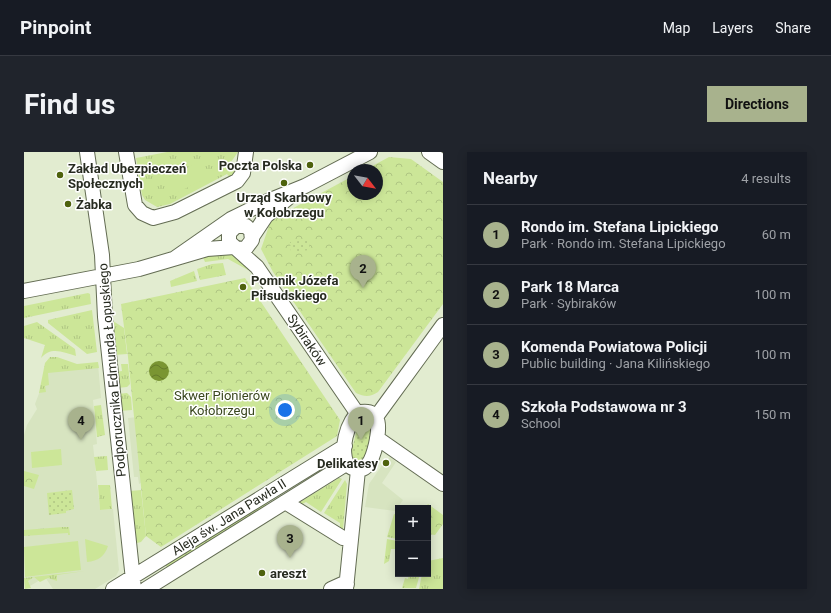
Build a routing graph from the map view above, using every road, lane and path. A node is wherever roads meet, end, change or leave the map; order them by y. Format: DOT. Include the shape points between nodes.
graph roads {
  1 [pos="87,152"];
  2 [pos="126,152"];
  3 [pos="246,152"];
  4 [pos="370,152"];
  5 [pos="429,152"];
  6 [pos="443,162"];
  7 [pos="305,186"];
  8 [pos="290,192"];
  9 [pos="237,228"];
  10 [pos="252,239"];
  11 [pos="235,248"];
  12 [pos="175,258"];
  13 [pos="257,267"];
  14 [pos="100,276"];
  15 [pos="24,291"];
  16 [pos="443,326"];
  17 [pos="357,413"];
  18 [pos="376,417"];
  19 [pos="377,438"];
  20 [pos="345,446"];
  21 [pos="352,467"];
  22 [pos="443,484"];
  23 [pos="285,502"];
  24 [pos="351,539"];
  25 [pos="133,583"];
  26 [pos="347,586"];
  27 [pos="113,589"];
  28 [pos="146,589"];
  29 [pos="331,589"];
  1 -- 14 [label="street, Podporucznika Edmunda Łopuskiego" via="102,250"];
  2 -- 3 [label="street" via="135,205 142,213 153,218 175,212 236,181 243,173"];
  4 -- 7 [label="street"];
  5 -- 6 [label="street"];
  7 -- 8 [label="street"];
  7 -- 10 [label="street" via="271,211"];
  8 -- 9 [label="street"];
  8 -- 12 [label="street" via="228,221"];
  9 -- 10 [label="street" via="251,231"];
  9 -- 11 [label="street" via="228,239"];
  9 -- 12 [label="street"];
  10 -- 11 [label="street" via="246,248"];
  10 -- 13 [label="street, Sybiraków"];
  11 -- 12 [label="street" via="207,249"];
  11 -- 13 [label="street, Sybiraków"];
  12 -- 14 [label="street"];
  13 -- 17 [label="street, Sybiraków"];
  14 -- 15 [label="street"];
  14 -- 25 [label="street, Podporucznika Edmunda Łopuskiego"];
  16 -- 18 [label="street"];
  17 -- 18 [label="street" via="368,412"];
  17 -- 20 [label="street" via="350,421"];
  18 -- 19 [label="street, Aleja św. Jana Pawła II" via="379,427"];
  19 -- 21 [label="street, Aleja św. Jana Pawła II" via="372,461 366,467"];
  19 -- 22 [label="street"];
  20 -- 21 [label="street" via="343,455"];
  20 -- 25 [label="street, Aleja św. Jana Pawła II"];
  21 -- 23 [label="street, Aleja św. Jana Pawła II"];
  21 -- 24 [label="street"];
  23 -- 24 [label="street" via="343,538"];
  23 -- 28 [label="street, Aleja św. Jana Pawła II"];
  24 -- 26 [label="street"];
  25 -- 27 [label="street, Aleja św. Jana Pawła II"];
  26 -- 29 [label="street" via="342,584"];
}
